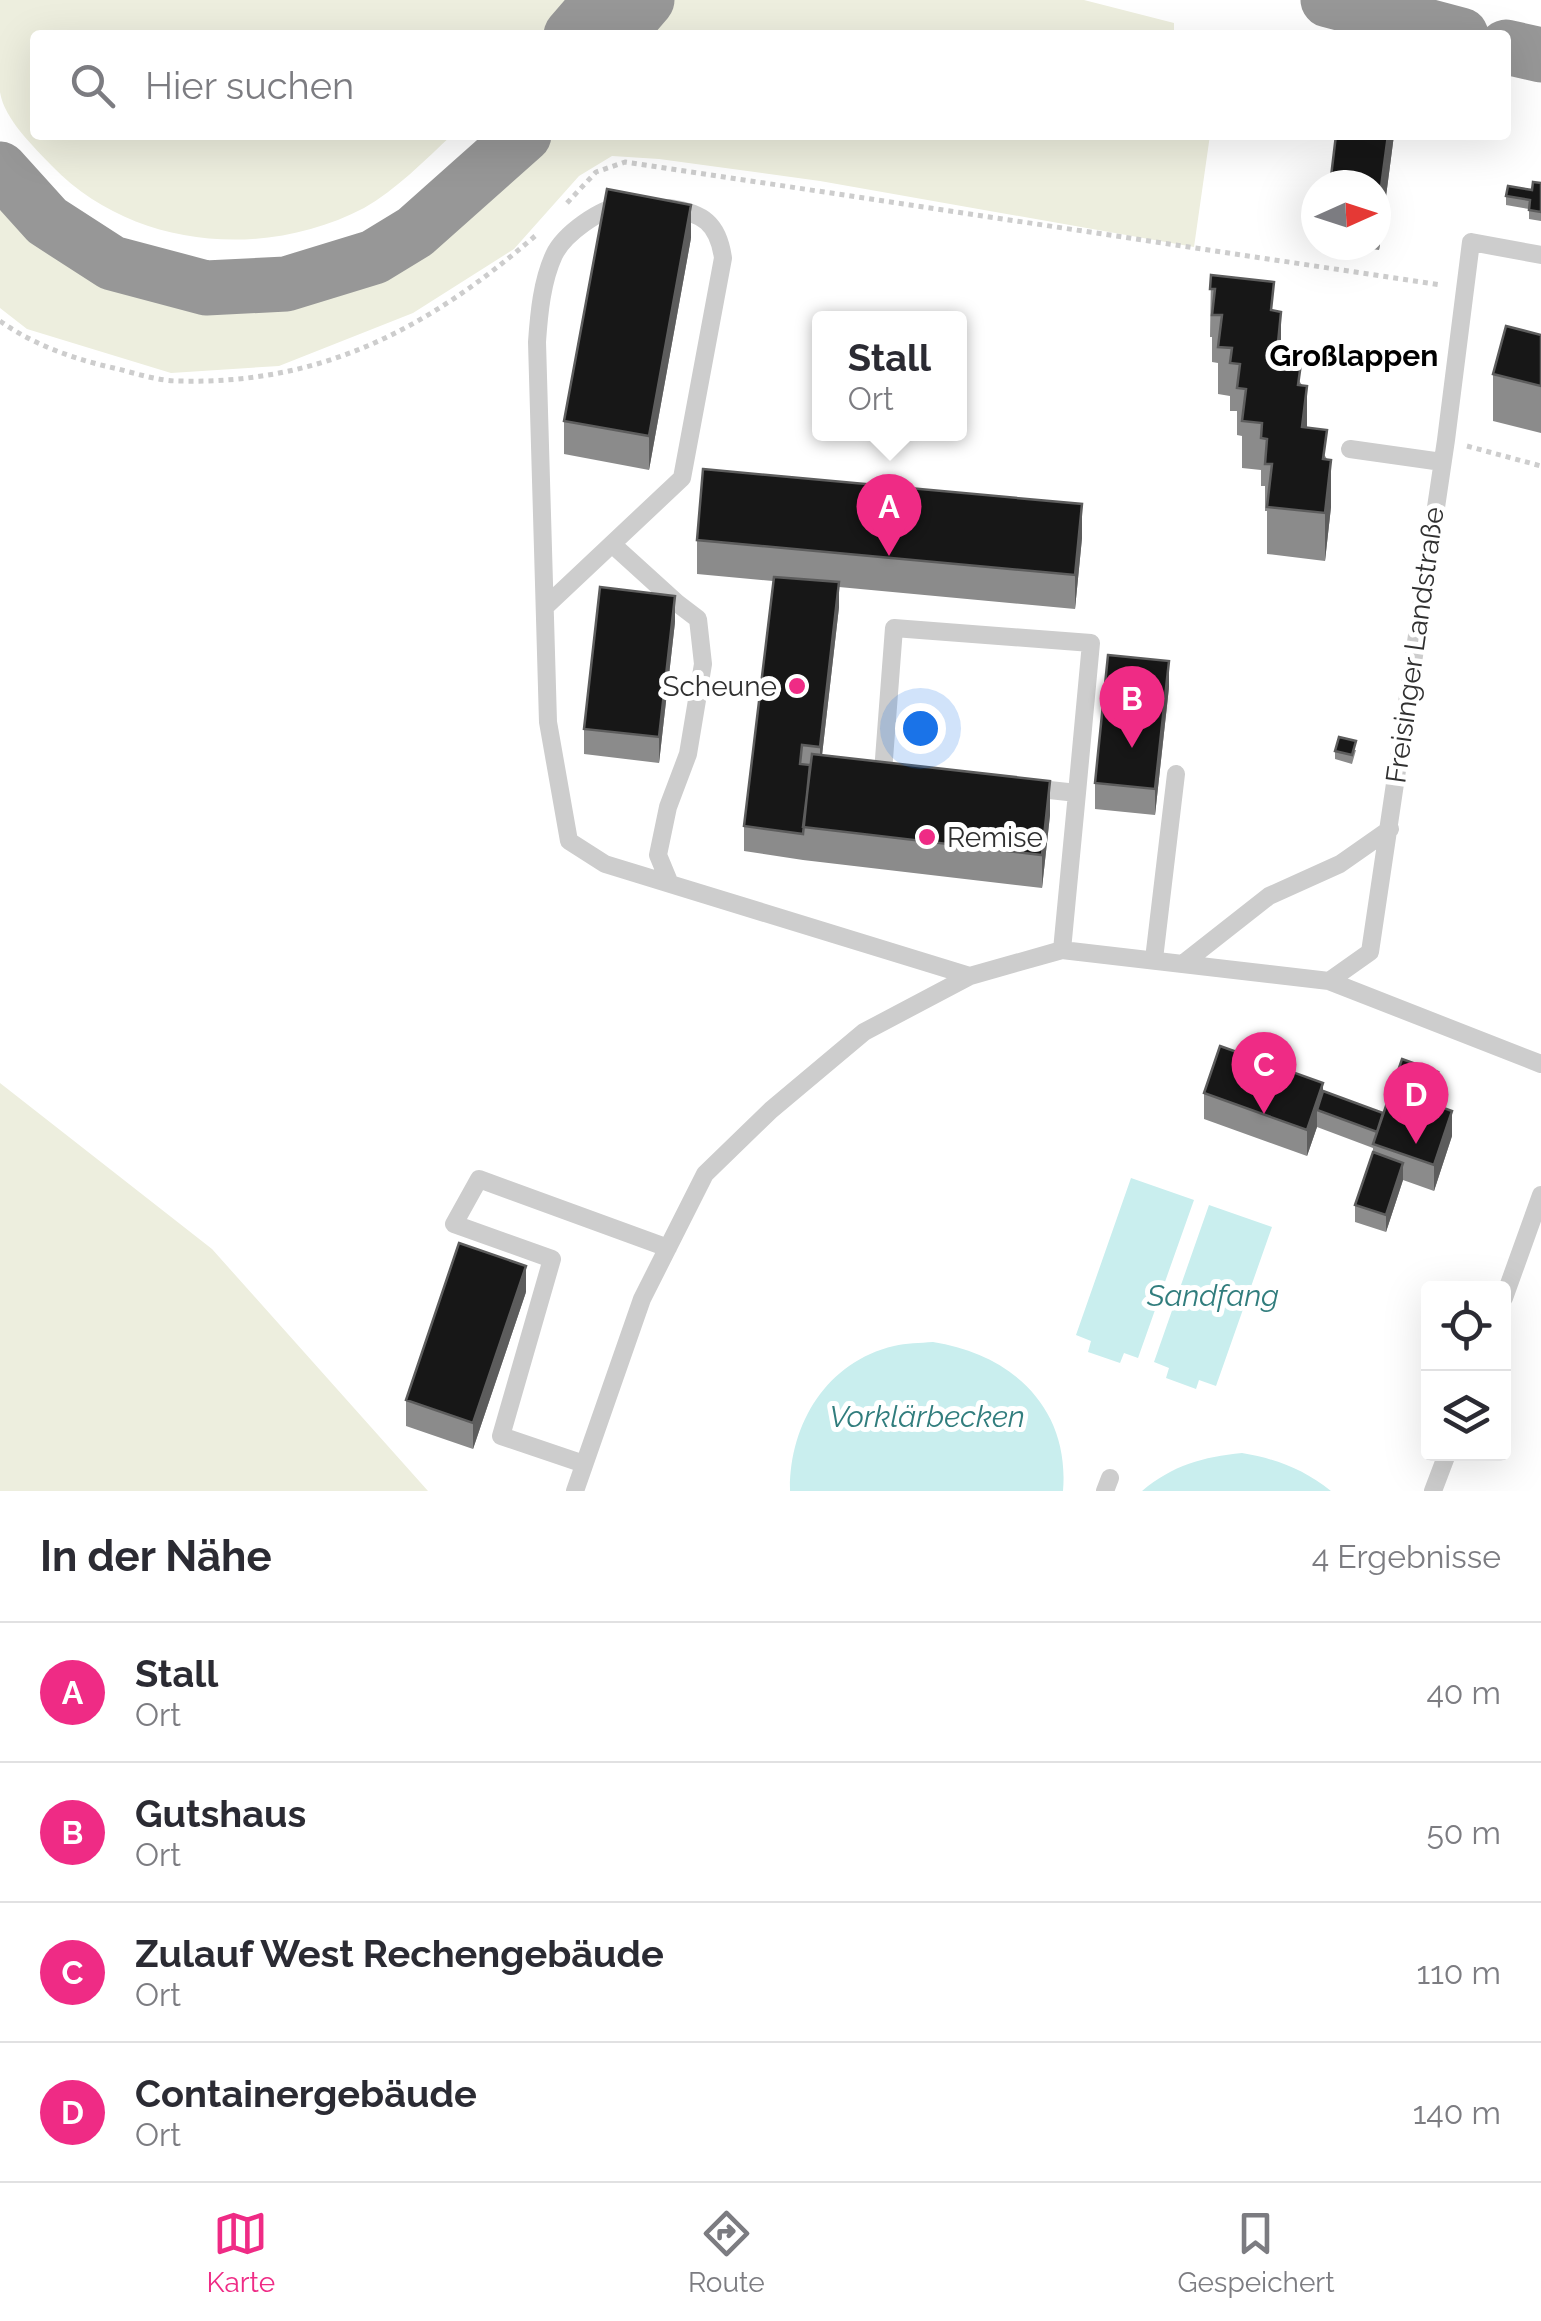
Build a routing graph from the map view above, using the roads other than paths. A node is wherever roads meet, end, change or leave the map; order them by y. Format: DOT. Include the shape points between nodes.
graph roads {
  1 [pos="601,0"];
  2 [pos="647,0"];
  3 [pos="1328,0"];
  4 [pos="575,30"];
  5 [pos="621,30"];
  6 [pos="1442,30"];
  7 [pos="1511,47"];
  8 [pos="1541,56"];
  9 [pos="0,131"];
  10 [pos="472,140"];
  11 [pos="518,140"];
  12 [pos="0,169"];
  13 [pos="1541,254"];
  14 [pos="1350,449"];
  15 [pos="1442,462"];
  16 [pos="612,544"];
  17 [pos="545,607"];
  18 [pos="1176,774"];
  19 [pos="922,776"];
  20 [pos="1019,786"];
  21 [pos="1077,793"];
  22 [pos="1390,829"];
  23 [pos="670,884"];
  24 [pos="1062,950"];
  25 [pos="1154,959"];
  26 [pos="1185,962"];
  27 [pos="970,976"];
  28 [pos="1329,981"];
  29 [pos="1541,1064"];
  30 [pos="1541,1195"];
  31 [pos="668,1248"];
  32 [pos="1510,1281"];
  33 [pos="1444,1461"];
  34 [pos="584,1464"];
  35 [pos="575,1491"];
  36 [pos="1433,1491"];
  1 -- 4 [label="highway"];
  2 -- 5 [label="highway"];
  3 -- 6 [label="highway"];
  7 -- 8 [label="highway"];
  9 -- 10 [label="highway" via="48,185 99,224 153,248 224,260 283,255 351,234"];
  11 -- 12 [label="highway" via="414,232 374,257 286,284 206,288 112,264 47,221"];
  13 -- 15 [label="lane, Freisinger Landstraße" via="1471,242"];
  14 -- 15 [label="lane"];
  15 -- 22 [label="lane, Freisinger Landstraße"];
  16 -- 17 [label="lane"];
  16 -- 17 [label="lane" via="682,478 723,258 709,222 690,211 613,207 588,219 555,253 537,342"];
  16 -- 23 [label="lane" via="698,618 703,664 688,754 658,854"];
  17 -- 23 [label="lane" via="548,722 570,841 605,864"];
  18 -- 25 [label="lane"];
  19 -- 21 [label="lane" via="883,772 894,628 1091,643"];
  20 -- 21 [label="lane"];
  21 -- 24 [label="lane"];
  22 -- 26 [label="lane" via="1340,864 1269,896"];
  22 -- 28 [label="lane, Freisinger Landstraße" via="1370,952"];
  23 -- 27 [label="lane"];
  24 -- 25 [label="lane"];
  24 -- 27 [label="lane"];
  25 -- 26 [label="lane"];
  26 -- 28 [label="lane"];
  27 -- 31 [label="lane" via="864,1032 772,1110 705,1174"];
  28 -- 29 [label="lane"];
  30 -- 32 [label="lane"];
  31 -- 34 [label="lane" via="642,1299"];
  31 -- 34 [label="lane" via="480,1179 454,1224 552,1259 501,1436"];
  33 -- 36 [label="lane"];
  34 -- 35 [label="lane"];
}
